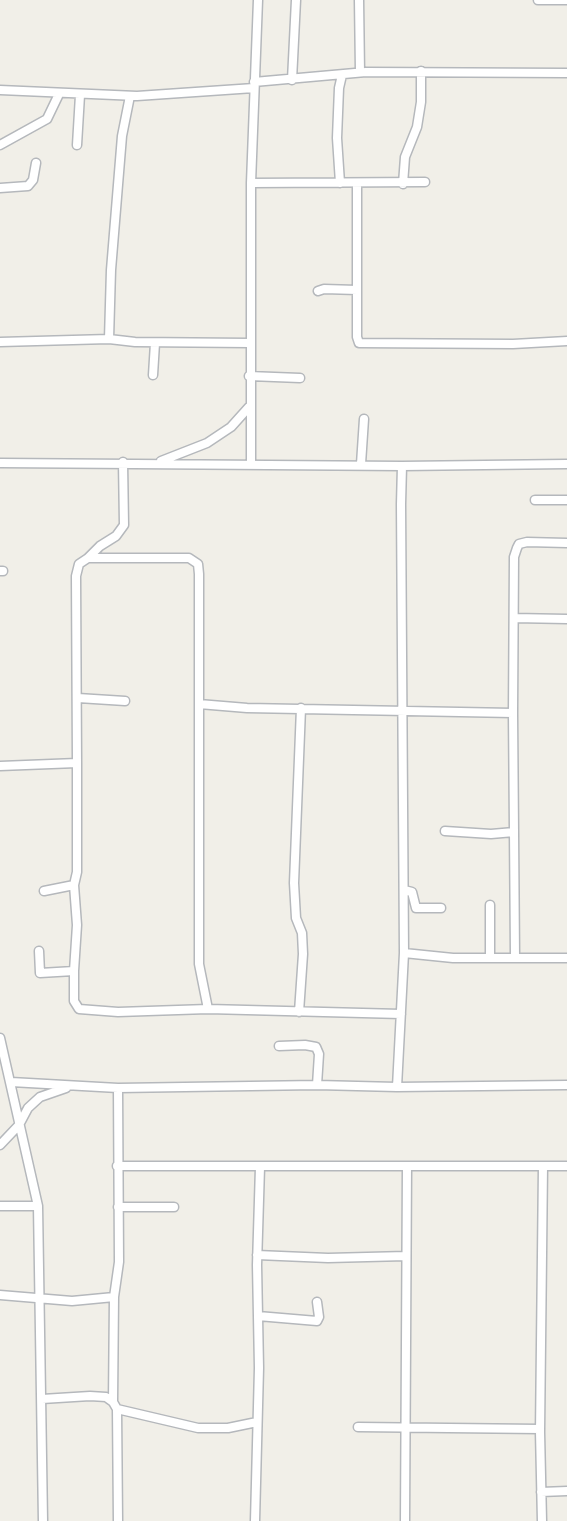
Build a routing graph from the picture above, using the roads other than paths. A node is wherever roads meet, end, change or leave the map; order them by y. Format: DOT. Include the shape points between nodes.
graph roads {
  1 [pos="258,0"];
  2 [pos="296,0"];
  3 [pos="359,0"];
  4 [pos="538,0"];
  5 [pos="567,0"];
  6 [pos="421,71"];
  7 [pos="360,72"];
  8 [pos="567,73"];
  9 [pos="342,75"];
  10 [pos="292,80"];
  11 [pos="254,85"];
  12 [pos="0,90"];
  13 [pos="60,94"];
  14 [pos="80,95"];
  15 [pos="130,96"];
  16 [pos="0,145"];
  17 [pos="77,145"];
  18 [pos="36,163"];
  19 [pos="251,183"];
  20 [pos="340,183"];
  21 [pos="357,183"];
  22 [pos="425,183"];
  23 [pos="402,184"];
  24 [pos="0,188"];
  25 [pos="357,290"];
  26 [pos="318,291"];
  27 [pos="109,339"];
  28 [pos="567,341"];
  29 [pos="0,342"];
  30 [pos="155,342"];
  31 [pos="250,342"];
  32 [pos="153,376"];
  33 [pos="249,376"];
  34 [pos="300,378"];
  35 [pos="249,407"];
  36 [pos="364,419"];
  37 [pos="123,462"];
  38 [pos="0,463"];
  39 [pos="156,463"];
  40 [pos="362,464"];
  41 [pos="567,464"];
  42 [pos="251,465"];
  43 [pos="402,466"];
  44 [pos="535,500"];
  45 [pos="567,500"];
  46 [pos="567,543"];
  47 [pos="88,558"];
  48 [pos="514,618"];
  49 [pos="567,619"];
  50 [pos="78,698"];
  51 [pos="125,701"];
  52 [pos="199,704"];
  53 [pos="301,708"];
  54 [pos="402,711"];
  55 [pos="513,713"];
  56 [pos="77,763"];
  57 [pos="0,766"];
  58 [pos="445,831"];
  59 [pos="514,832"];
  60 [pos="75,885"];
  61 [pos="404,890"];
  62 [pos="44,891"];
  63 [pos="489,905"];
  64 [pos="442,908"];
  65 [pos="39,951"];
  66 [pos="404,953"];
  67 [pos="515,957"];
  68 [pos="490,958"];
  69 [pos="567,958"];
  70 [pos="74,971"];
  71 [pos="208,1009"];
  72 [pos="299,1012"];
  73 [pos="401,1014"];
  74 [pos="0,1038"];
  75 [pos="279,1046"];
  76 [pos="11,1082"];
  77 [pos="317,1085"];
  78 [pos="567,1085"];
  79 [pos="68,1087"];
  80 [pos="397,1087"];
  81 [pos="118,1088"];
  82 [pos="567,1095"];
  83 [pos="19,1125"];
  84 [pos="0,1145"];
  85 [pos="117,1166"];
  86 [pos="407,1166"];
  87 [pos="543,1166"];
  88 [pos="567,1166"];
  89 [pos="260,1167"];
  90 [pos="0,1206"];
  91 [pos="38,1206"];
  92 [pos="118,1207"];
  93 [pos="174,1207"];
  94 [pos="257,1255"];
  95 [pos="406,1256"];
  96 [pos="0,1295"];
  97 [pos="114,1297"];
  98 [pos="40,1299"];
  99 [pos="317,1302"];
  100 [pos="258,1316"];
  101 [pos="42,1399"];
  102 [pos="115,1406"];
  103 [pos="257,1423"];
  104 [pos="358,1427"];
  105 [pos="405,1427"];
  106 [pos="540,1429"];
  107 [pos="541,1492"];
  108 [pos="567,1492"];
  109 [pos="43,1521"];
  110 [pos="118,1521"];
  111 [pos="255,1521"];
  112 [pos="405,1521"];
  113 [pos="542,1521"];
  1 -- 11 [label="street"];
  2 -- 10 [label="street"];
  3 -- 7 [label="street"];
  4 -- 5 [label="street"];
  6 -- 7 [label="street"];
  6 -- 8 [label="street"];
  6 -- 23 [label="street" via="417,127 405,157"];
  7 -- 9 [label="street"];
  9 -- 10 [label="street"];
  9 -- 20 [label="street" via="337,138"];
  10 -- 11 [label="street"];
  11 -- 15 [label="street"];
  11 -- 19 [label="street"];
  12 -- 13 [label="street"];
  13 -- 14 [label="street"];
  13 -- 16 [label="street" via="47,119"];
  14 -- 15 [label="street"];
  14 -- 17 [label="street"];
  15 -- 27 [label="street" via="122,136"];
  18 -- 24 [label="street" via="28,186"];
  19 -- 20 [label="street"];
  19 -- 31 [label="street"];
  20 -- 21 [label="street"];
  21 -- 23 [label="street"];
  21 -- 25 [label="street"];
  22 -- 23 [label="street"];
  25 -- 26 [label="street"];
  25 -- 28 [label="street" via="357,337 362,345"];
  27 -- 29 [label="street"];
  27 -- 30 [label="street"];
  30 -- 31 [label="street"];
  30 -- 32 [label="street"];
  31 -- 33 [label="street"];
  33 -- 34 [label="street"];
  33 -- 35 [label="street"];
  35 -- 39 [label="street" via="207,443"];
  35 -- 42 [label="street"];
  36 -- 40 [label="street"];
  37 -- 38 [label="street"];
  37 -- 39 [label="street"];
  37 -- 47 [label="street" via="124,525"];
  39 -- 42 [label="street"];
  40 -- 42 [label="street"];
  40 -- 43 [label="street"];
  41 -- 43 [label="street"];
  43 -- 54 [label="street"];
  44 -- 45 [label="street"];
  46 -- 48 [label="street" via="519,544 514,556"];
  47 -- 50 [label="street" via="79,564 76,576"];
  47 -- 52 [label="street" via="177,557 198,564"];
  48 -- 49 [label="street"];
  48 -- 55 [label="street"];
  50 -- 51 [label="street"];
  50 -- 56 [label="street"];
  52 -- 53 [label="street"];
  52 -- 71 [label="street" via="199,964"];
  53 -- 54 [label="street"];
  53 -- 72 [label="street" via="294,883 303,954"];
  54 -- 55 [label="street"];
  54 -- 61 [label="street"];
  55 -- 59 [label="street"];
  56 -- 57 [label="street"];
  56 -- 60 [label="street"];
  58 -- 59 [label="street"];
  59 -- 67 [label="street"];
  60 -- 62 [label="street"];
  60 -- 70 [label="street"];
  61 -- 64 [label="street" via="412,892 416,908"];
  61 -- 66 [label="street"];
  63 -- 68 [label="street"];
  65 -- 70 [label="street" via="40,973"];
  66 -- 68 [label="street"];
  66 -- 73 [label="street"];
  67 -- 68 [label="street"];
  67 -- 69 [label="street"];
  70 -- 71 [label="street" via="74,1001 79,1009"];
  71 -- 72 [label="street"];
  72 -- 73 [label="street"];
  73 -- 80 [label="street"];
  74 -- 76 [label="street"];
  75 -- 77 [label="street" via="316,1047"];
  76 -- 79 [label="street"];
  76 -- 83 [label="street"];
  77 -- 80 [label="street"];
  77 -- 81 [label="street"];
  78 -- 80 [label="street"];
  78 -- 82 [label="street"];
  79 -- 81 [label="street"];
  79 -- 83 [label="street" via="40,1097"];
  81 -- 85 [label="street"];
  83 -- 84 [label="street"];
  83 -- 91 [label="street"];
  85 -- 89 [label="street"];
  85 -- 92 [label="street"];
  86 -- 87 [label="street"];
  86 -- 89 [label="street"];
  86 -- 95 [label="street"];
  87 -- 88 [label="street"];
  87 -- 106 [label="street"];
  89 -- 94 [label="street"];
  90 -- 91 [label="street"];
  91 -- 98 [label="street"];
  92 -- 93 [label="street"];
  92 -- 97 [label="street"];
  94 -- 95 [label="street"];
  94 -- 100 [label="street"];
  95 -- 105 [label="street"];
  96 -- 98 [label="street"];
  97 -- 98 [label="street"];
  97 -- 102 [label="street"];
  98 -- 101 [label="street"];
  99 -- 100 [label="street" via="317,1321"];
  100 -- 103 [label="street"];
  101 -- 102 [label="street" via="106,1397"];
  101 -- 109 [label="street"];
  102 -- 103 [label="street" via="198,1428"];
  102 -- 110 [label="street"];
  103 -- 111 [label="street"];
  104 -- 105 [label="street"];
  105 -- 106 [label="street"];
  105 -- 112 [label="street"];
  106 -- 107 [label="street"];
  107 -- 108 [label="street"];
  107 -- 113 [label="street"];
}
